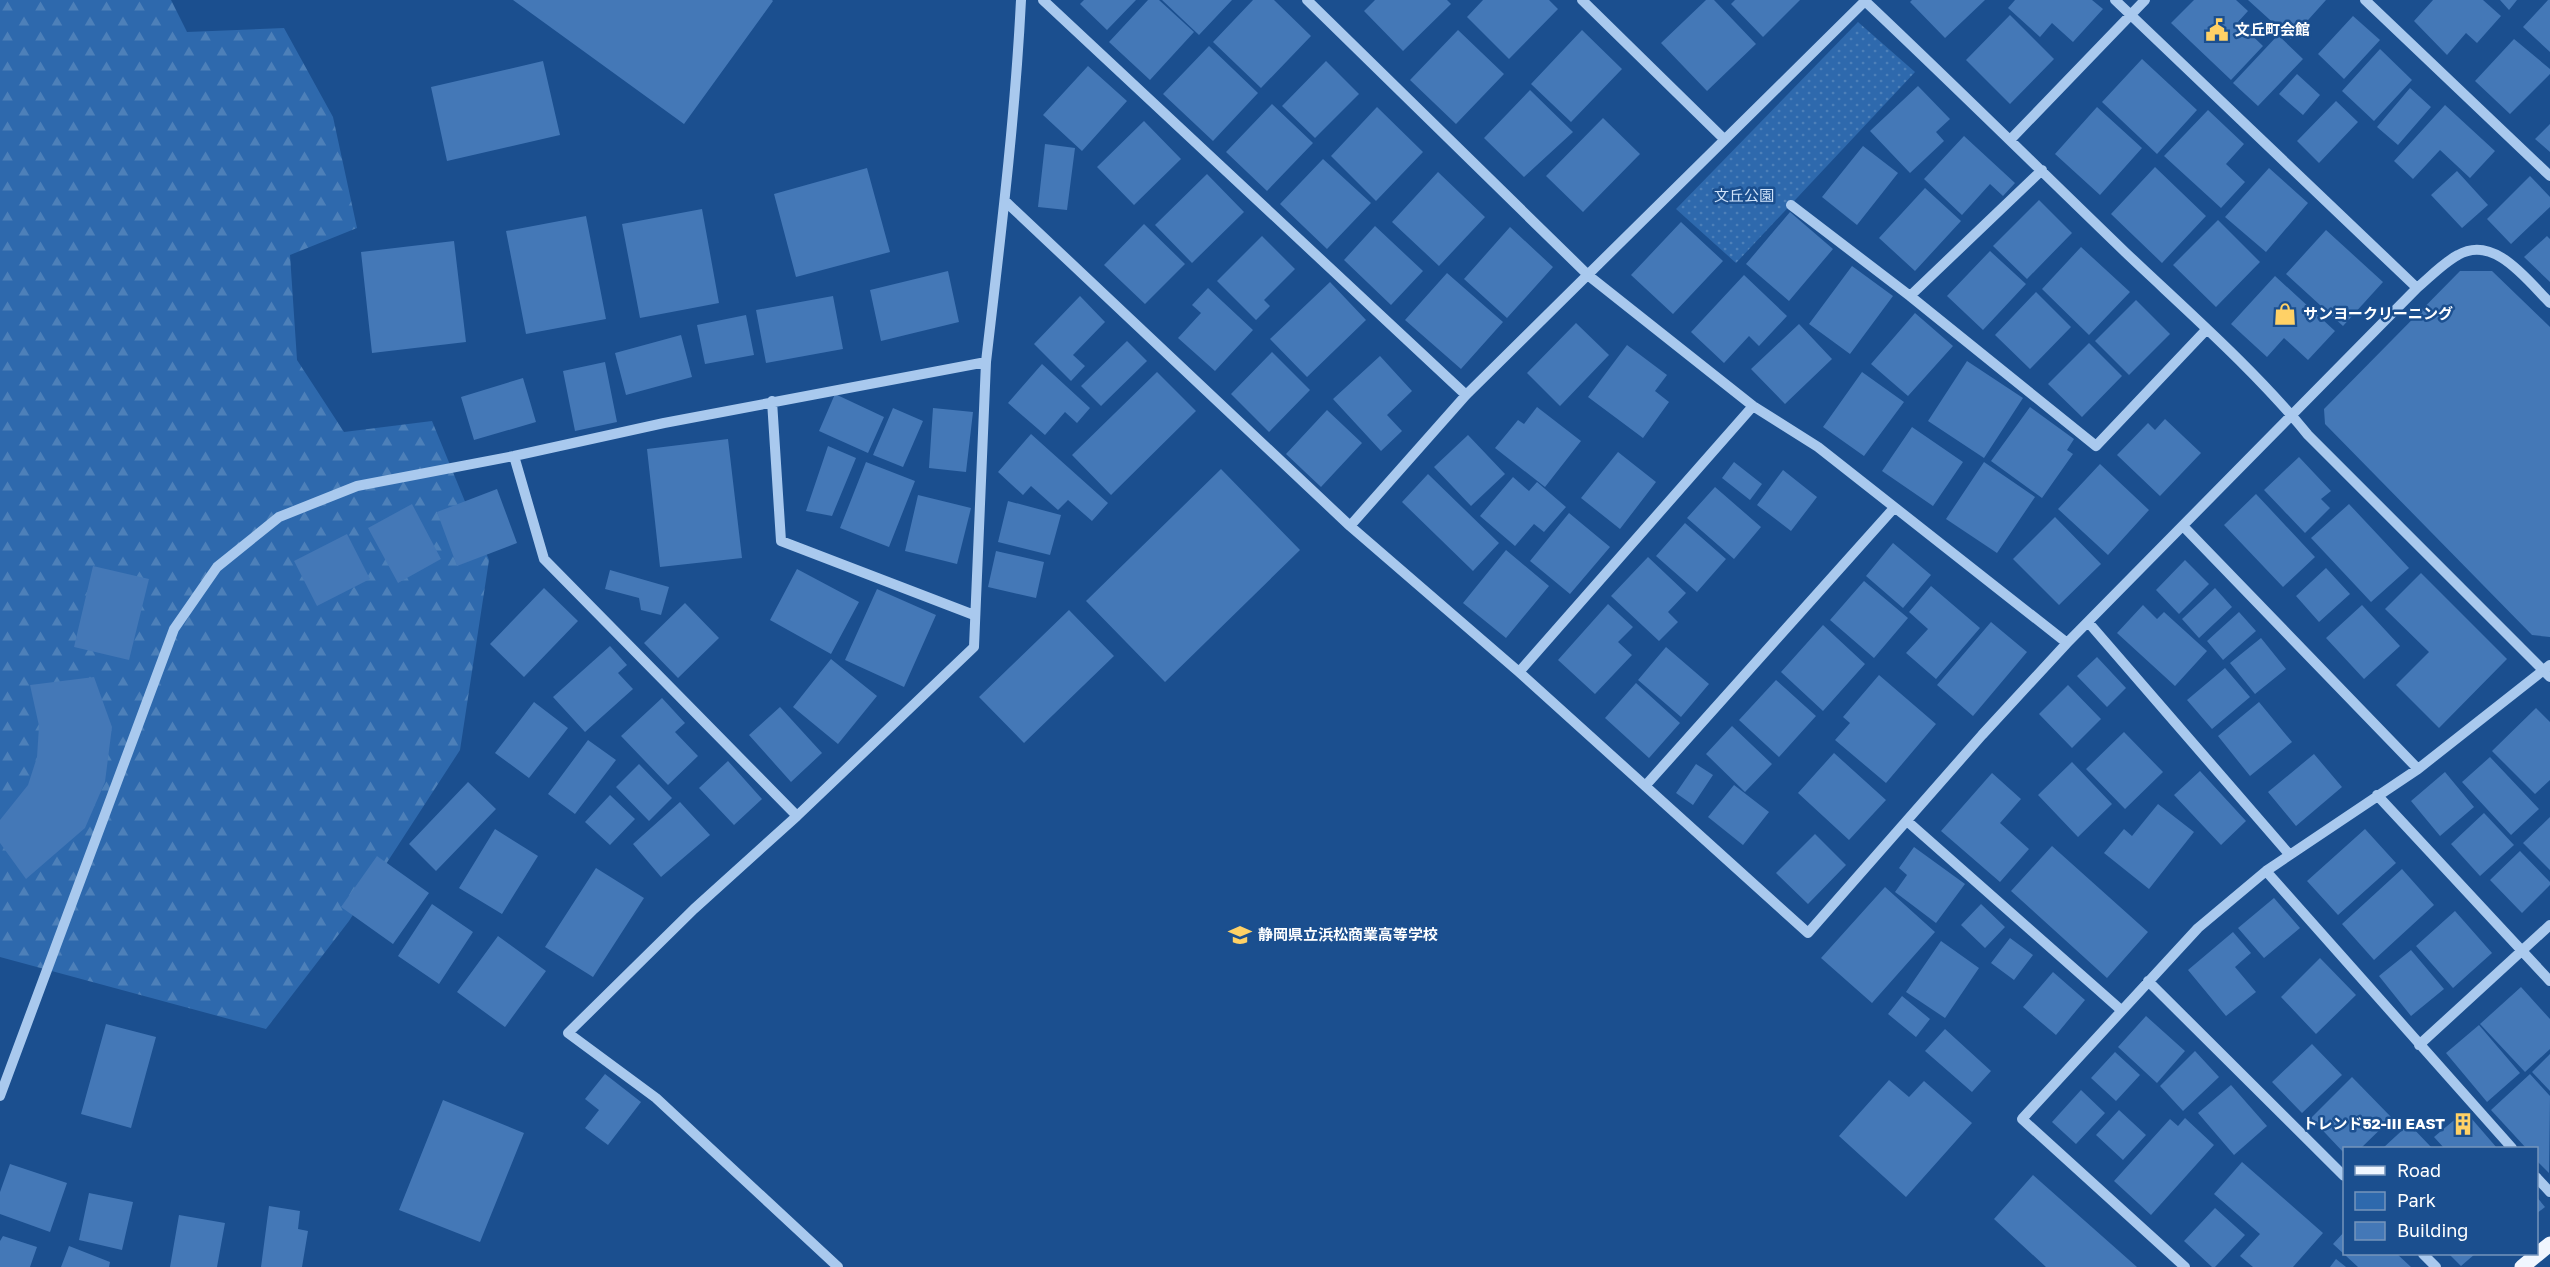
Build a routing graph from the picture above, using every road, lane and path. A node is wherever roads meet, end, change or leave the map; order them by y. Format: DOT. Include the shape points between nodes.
graph roads {
  1 [pos="1021,0"];
  2 [pos="1043,0"];
  3 [pos="1307,0"];
  4 [pos="1582,0"];
  5 [pos="2115,0"];
  6 [pos="2145,0"];
  7 [pos="2365,0"];
  8 [pos="1865,1"];
  9 [pos="2130,15"];
  10 [pos="1724,139"];
  11 [pos="2011,139"];
  12 [pos="2042,170"];
  13 [pos="2550,176"];
  14 [pos="1005,201"];
  15 [pos="1791,205"];
  16 [pos="1589,276"];
  17 [pos="2418,288"];
  18 [pos="1910,296"];
  19 [pos="2550,303"];
  20 [pos="2206,330"];
  21 [pos="986,362"];
  22 [pos="1466,395"];
  23 [pos="772,401"];
  24 [pos="1753,406"];
  25 [pos="2292,416"];
  26 [pos="514,456"];
  27 [pos="1893,507"];
  28 [pos="1350,526"];
  29 [pos="2184,527"];
  30 [pos="974,615"];
  31 [pos="2088,622"];
  32 [pos="2067,643"];
  33 [pos="2548,671"];
  34 [pos="1519,672"];
  35 [pos="2418,769"];
  36 [pos="1646,785"];
  37 [pos="2377,795"];
  38 [pos="797,816"];
  39 [pos="1907,821"];
  40 [pos="2289,854"];
  41 [pos="2266,871"];
  42 [pos="2550,925"];
  43 [pos="2523,952"];
  44 [pos="2148,981"];
  45 [pos="2550,981"];
  46 [pos="2121,1010"];
  47 [pos="2419,1045"];
  48 [pos="0,1096"];
  49 [pos="2510,1147"];
  50 [pos="2343,1175"];
  51 [pos="2538,1179"];
  52 [pos="2550,1192"];
  53 [pos="2550,1244"];
  54 [pos="2538,1254"];
  55 [pos="2424,1255"];
  56 [pos="2537,1255"];
  57 [pos="838,1267"];
  58 [pos="2185,1267"];
  59 [pos="2436,1267"];
  60 [pos="2522,1267"];
  1 -- 14 [label="street"];
  2 -- 22 [label="street"];
  3 -- 16 [label="street"];
  4 -- 10 [label="street"];
  5 -- 9 [label="street"];
  6 -- 9 [label="street"];
  7 -- 13 [label="street"];
  8 -- 10 [label="street"];
  8 -- 11 [label="street"];
  9 -- 11 [label="street"];
  9 -- 17 [label="street"];
  10 -- 16 [label="street"];
  11 -- 12 [label="street"];
  12 -- 18 [label="street"];
  12 -- 20 [label="street"];
  14 -- 21 [label="street"];
  14 -- 28 [label="street"];
  15 -- 18 [label="street"];
  16 -- 22 [label="street"];
  16 -- 24 [label="street"];
  17 -- 19 [label="street" via="2458,254 2484,249 2501,256"];
  17 -- 25 [label="street"];
  18 -- 20 [label="street" via="2096,446"];
  20 -- 25 [label="street"];
  21 -- 23 [label="street"];
  21 -- 30 [label="street"];
  22 -- 28 [label="street"];
  23 -- 26 [label="street"];
  23 -- 30 [label="street" via="781,541"];
  24 -- 27 [label="street" via="1818,447"];
  24 -- 34 [label="street"];
  25 -- 29 [label="street"];
  25 -- 33 [label="street"];
  26 -- 38 [label="street" via="544,559"];
  26 -- 48 [label="street" via="357,486 279,517 216,567 174,629"];
  27 -- 32 [label="street"];
  27 -- 36 [label="street"];
  28 -- 34 [label="street"];
  29 -- 31 [label="street"];
  29 -- 35 [label="street"];
  30 -- 38 [label="street" via="974,647"];
  31 -- 32 [label="street"];
  31 -- 40 [label="street"];
  32 -- 39 [label="street"];
  33 -- 35 [label="street"];
  34 -- 36 [label="street"];
  35 -- 37 [label="street"];
  36 -- 39 [label="street" via="1808,933"];
  37 -- 40 [label="street"];
  37 -- 43 [label="street"];
  38 -- 57 [label="street" via="694,909 568,1033 656,1098"];
  39 -- 46 [label="street"];
  40 -- 41 [label="street"];
  41 -- 44 [label="street" via="2198,928"];
  41 -- 47 [label="street"];
  42 -- 43 [label="street"];
  43 -- 45 [label="street"];
  43 -- 47 [label="street"];
  44 -- 46 [label="street"];
  44 -- 50 [label="street"];
  46 -- 58 [label="street" via="2022,1119"];
  47 -- 49 [label="street"];
  51 -- 52 [label="street"];
  53 -- 54 [label="main road"];
  55 -- 59 [label="street"];
  56 -- 60 [label="main road"];
}
